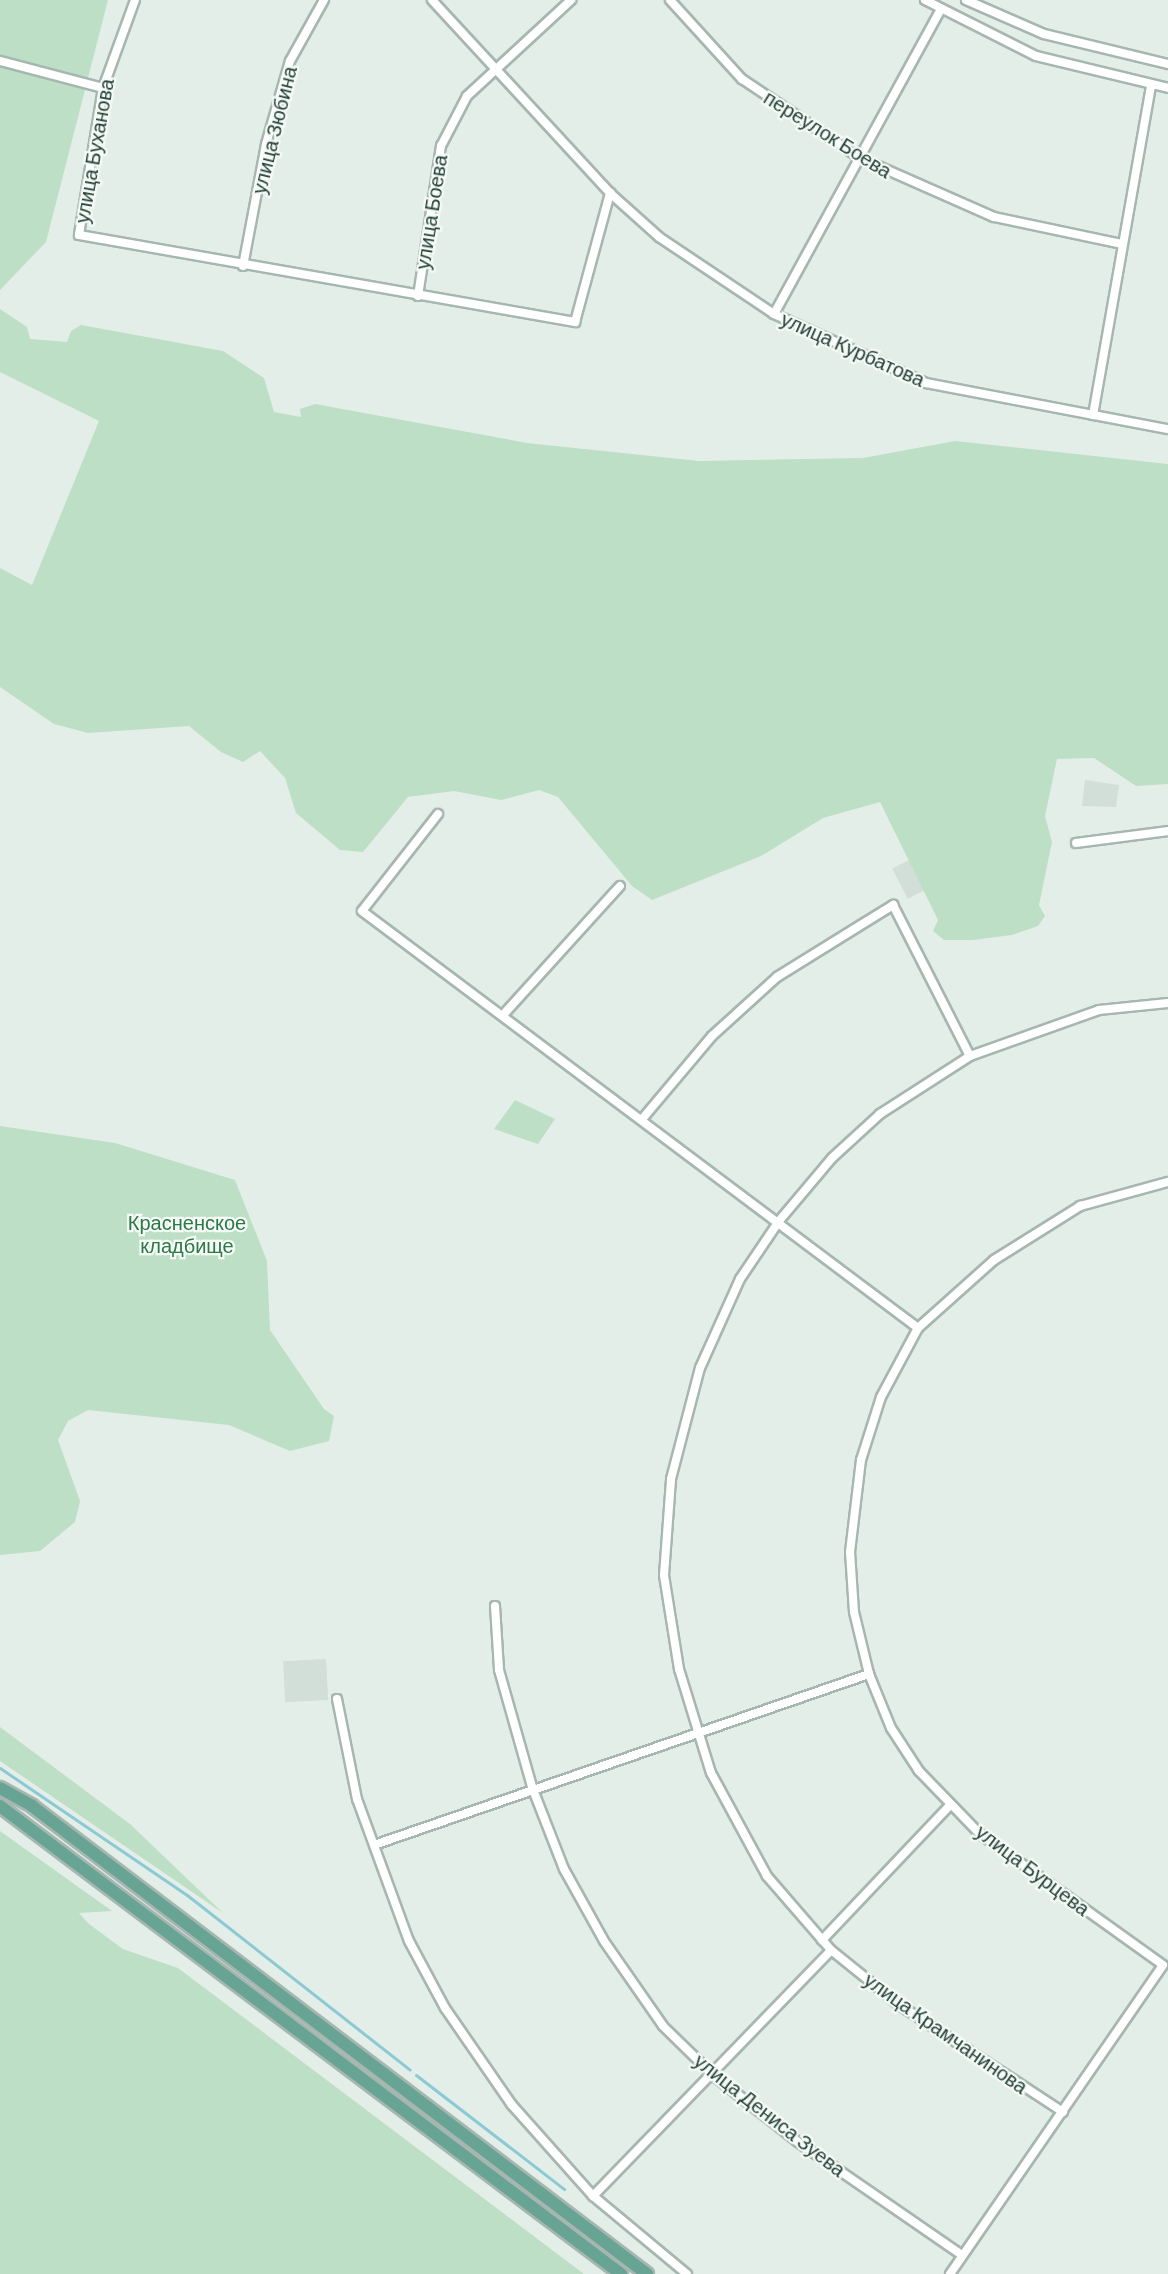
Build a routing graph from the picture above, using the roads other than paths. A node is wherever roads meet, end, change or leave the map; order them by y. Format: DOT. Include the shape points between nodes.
graph roads {
  1 [pos="135,0"];
  2 [pos="324,0"];
  3 [pos="432,0"];
  4 [pos="571,0"];
  5 [pos="670,0"];
  6 [pos="925,0"];
  7 [pos="966,0"];
  8 [pos="940,11"];
  9 [pos="0,61"];
  10 [pos="1168,64"];
  11 [pos="493,68"];
  12 [pos="1151,85"];
  13 [pos="103,88"];
  14 [pos="1168,88"];
  15 [pos="860,158"];
  16 [pos="610,193"];
  17 [pos="1122,244"];
  18 [pos="243,266"];
  19 [pos="418,296"];
  20 [pos="774,314"];
  21 [pos="1093,415"];
  22 [pos="1168,429"];
  23 [pos="438,814"];
  24 [pos="1168,831"];
  25 [pos="1076,843"];
  26 [pos="620,886"];
  27 [pos="1168,1003"];
  28 [pos="503,1015"];
  29 [pos="970,1056"];
  30 [pos="643,1118"];
  31 [pos="1168,1182"];
  32 [pos="779,1221"];
  33 [pos="918,1328"];
  34 [pos="495,1606"];
  35 [pos="868,1674"];
  36 [pos="337,1699"];
  37 [pos="695,1733"];
  38 [pos="532,1787"];
  39 [pos="0,1788"];
  40 [pos="951,1804"];
  41 [pos="0,1806"];
  42 [pos="374,1845"];
  43 [pos="822,1940"];
  44 [pos="831,1950"];
  45 [pos="713,2076"];
  46 [pos="1063,2112"];
  47 [pos="593,2196"];
  48 [pos="962,2255"];
  49 [pos="621,2274"];
  50 [pos="647,2274"];
  51 [pos="687,2274"];
  52 [pos="950,2274"];
  1 -- 13 [label="street, улица Буханова"];
  2 -- 18 [label="street, улица Зюбина" via="290,61 266,144"];
  3 -- 11 [label="street, улица Курбатова"];
  4 -- 11 [label="street, улица Боева"];
  5 -- 15 [label="street, переулок Боева" via="742,79"];
  6 -- 8 [label="street"];
  7 -- 10 [label="street" via="1044,34"];
  8 -- 12 [label="street" via="1036,56"];
  8 -- 15 [label="street"];
  9 -- 13 [label="street"];
  11 -- 16 [label="street, улица Курбатова"];
  11 -- 19 [label="street, улица Боева" via="467,96 441,146"];
  12 -- 14 [label="street"];
  12 -- 17 [label="street"];
  13 -- 18 [label="street, улица Буханова" via="79,235"];
  15 -- 17 [label="street, переулок Боева" via="994,217"];
  15 -- 20 [label="street"];
  16 -- 19 [label="street" via="575,322"];
  16 -- 20 [label="street, улица Курбатова" via="659,237"];
  17 -- 21 [label="street"];
  18 -- 19 [label="street"];
  20 -- 21 [label="street, улица Курбатова" via="926,383"];
  21 -- 22 [label="street, улица Курбатова"];
  23 -- 28 [label="street" via="362,911"];
  24 -- 25 [label="street"];
  26 -- 28 [label="street"];
  27 -- 29 [label="street, улица Крамчанинова" via="1099,1010"];
  28 -- 30 [label="street"];
  29 -- 30 [label="street" via="893,905 777,976 712,1036"];
  29 -- 32 [label="street, улица Крамчанинова" via="880,1114 832,1158"];
  30 -- 32 [label="street"];
  31 -- 33 [label="street, улица Бурцева" via="1080,1206 994,1260"];
  32 -- 33 [label="street"];
  32 -- 37 [label="street, улица Крамчанинова" via="740,1280 700,1368 671,1479 664,1575"];
  33 -- 35 [label="street, улица Бурцева" via="881,1397 861,1460 850,1552 854,1612"];
  34 -- 38 [label="street, улица Дениса Зуева" via="499,1670"];
  35 -- 37 [label="street"];
  35 -- 40 [label="street, улица Бурцева" via="891,1728 919,1771"];
  36 -- 42 [label="street" via="357,1799"];
  37 -- 38 [label="street"];
  37 -- 43 [label="street, улица Крамчанинова" via="767,1876"];
  38 -- 42 [label="street"];
  38 -- 45 [label="street, улица Дениса Зуева" via="564,1869 604,1941 663,2026"];
  39 -- 50 [label="main road" via="32,1806"];
  40 -- 43 [label="street"];
  40 -- 46 [label="street, улица Бурцева" via="980,1834 1163,1965"];
  41 -- 49 [label="main road"];
  42 -- 47 [label="street" via="409,1941 445,2008 512,2105"];
  43 -- 44 [label="street, улица Крамчанинова"];
  44 -- 45 [label="street"];
  44 -- 46 [label="street, улица Крамчанинова" via="898,2004"];
  45 -- 47 [label="street"];
  45 -- 48 [label="street, улица Дениса Зуева"];
  46 -- 48 [label="street"];
  47 -- 51 [label="street"];
  48 -- 52 [label="street"];
}
